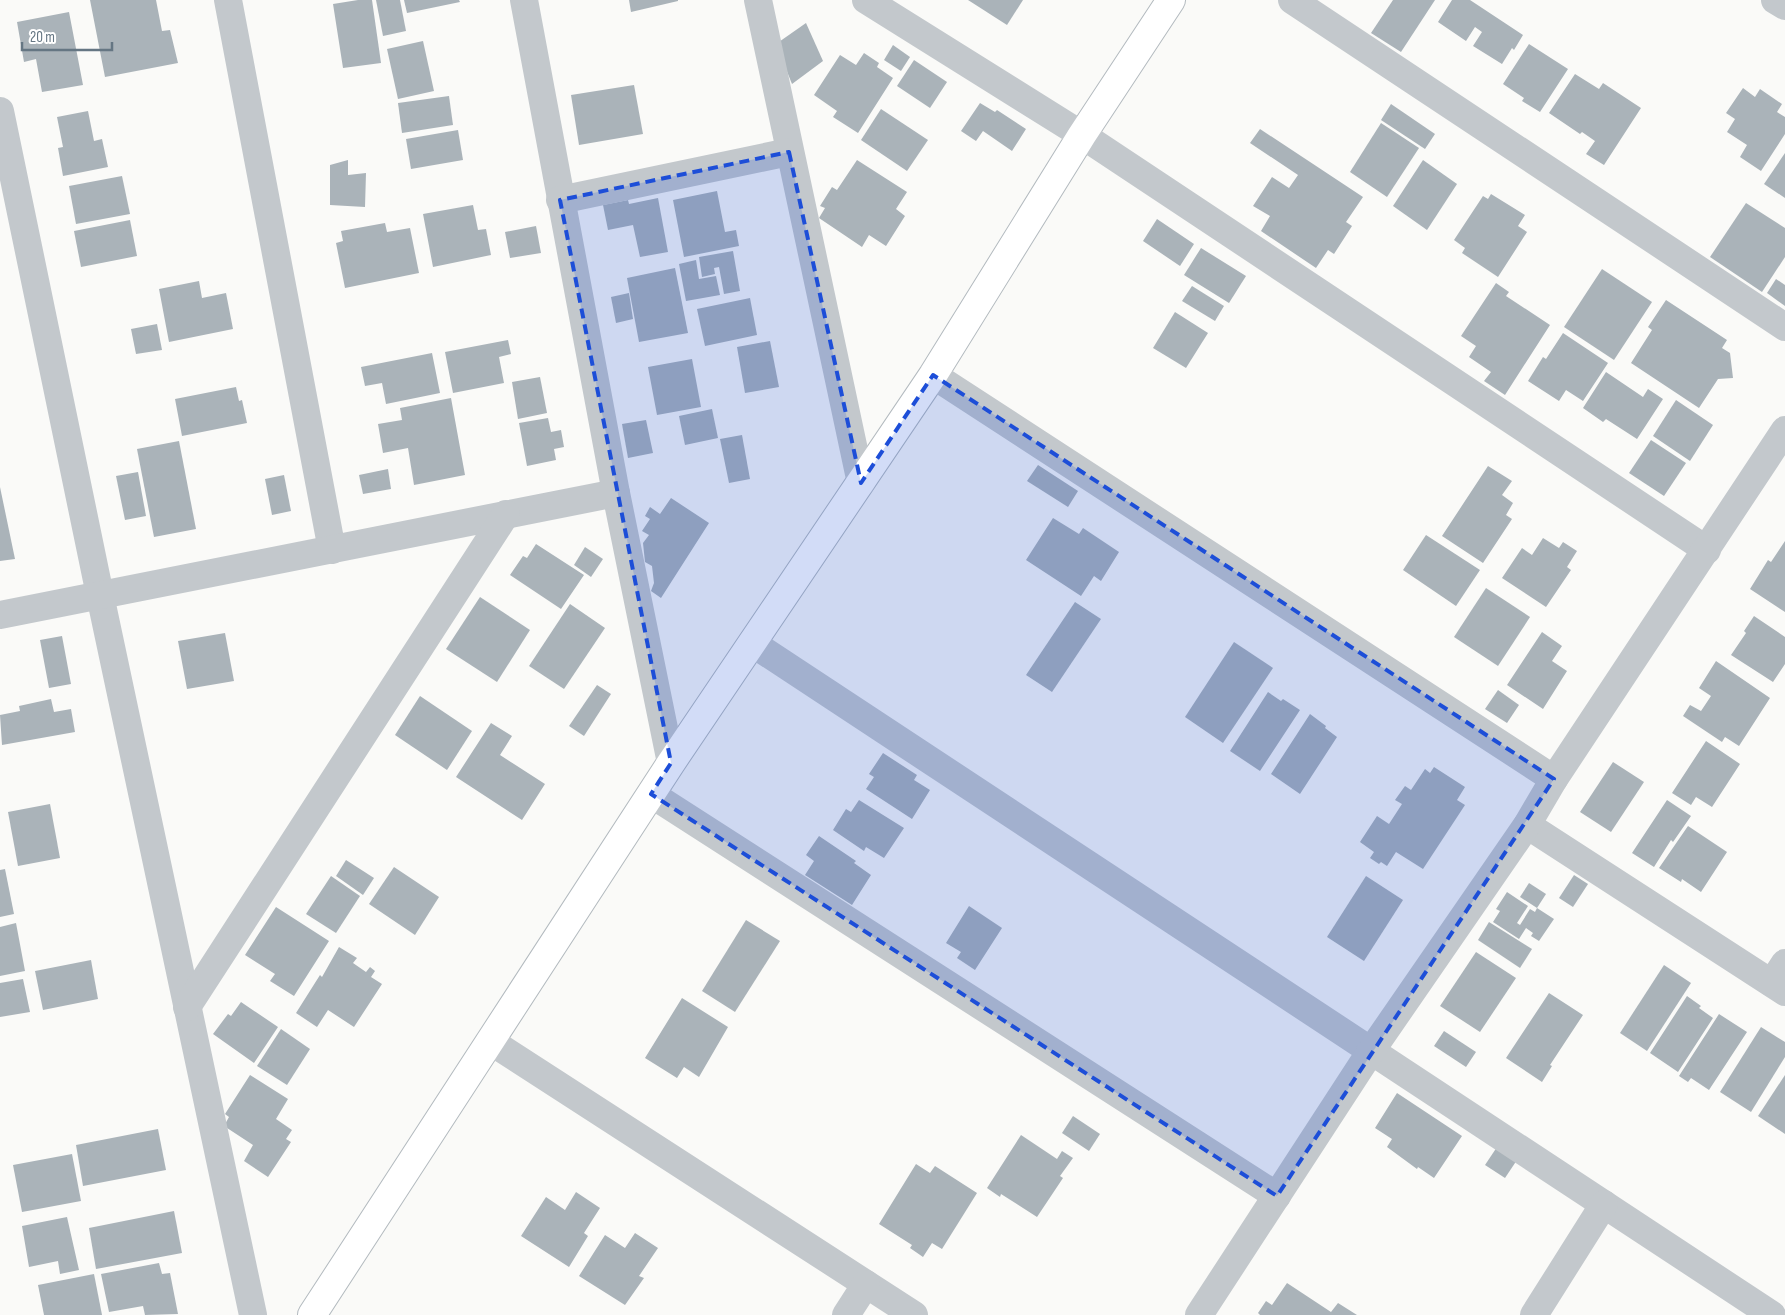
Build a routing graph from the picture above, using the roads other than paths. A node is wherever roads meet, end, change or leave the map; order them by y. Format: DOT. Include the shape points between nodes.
graph roads {
  1 [pos="228,0"];
  2 [pos="524,0"];
  3 [pos="758,0"];
  4 [pos="866,0"];
  5 [pos="1171,0"];
  6 [pos="1292,0"];
  7 [pos="1775,0"];
  8 [pos="1785,6"];
  9 [pos="0,111"];
  10 [pos="1082,134"];
  11 [pos="789,152"];
  12 [pos="560,200"];
  13 [pos="1785,327"];
  14 [pos="933,375"];
  15 [pos="1785,430"];
  16 [pos="861,483"];
  17 [pos="616,493"];
  18 [pos="506,514"];
  19 [pos="332,550"];
  20 [pos="1707,550"];
  21 [pos="100,595"];
  22 [pos="0,615"];
  23 [pos="752,643"];
  24 [pos="671,763"];
  25 [pos="1554,779"];
  26 [pos="651,794"];
  27 [pos="1527,825"];
  28 [pos="1781,979"];
  29 [pos="188,1007"];
  30 [pos="490,1041"];
  31 [pos="1371,1051"];
  32 [pos="1277,1196"];
  33 [pos="1604,1204"];
  34 [pos="866,1284"];
  35 [pos="253,1315"];
  36 [pos="312,1315"];
  37 [pos="846,1315"];
  38 [pos="914,1315"];
  39 [pos="1199,1315"];
  40 [pos="1534,1315"];
  41 [pos="1772,1315"];
  1 -- 19 [label="street"];
  2 -- 12 [label="street"];
  3 -- 11 [label="street"];
  4 -- 10 [label="street"];
  5 -- 10 [label="street"];
  6 -- 13 [label="street"];
  7 -- 8 [label="street"];
  9 -- 21 [label="street"];
  10 -- 14 [label="street"];
  10 -- 20 [label="street"];
  11 -- 12 [label="street"];
  11 -- 16 [label="street"];
  12 -- 17 [label="street"];
  14 -- 16 [label="street"];
  14 -- 25 [label="street"];
  15 -- 20 [label="street"];
  16 -- 23 [label="street"];
  17 -- 18 [label="street"];
  17 -- 24 [label="street"];
  18 -- 19 [label="street"];
  18 -- 29 [label="street"];
  19 -- 21 [label="street"];
  20 -- 25 [label="street"];
  21 -- 22 [label="street"];
  21 -- 29 [label="street"];
  23 -- 24 [label="street"];
  23 -- 31 [label="street"];
  24 -- 26 [label="street"];
  25 -- 27 [label="street"];
  26 -- 30 [label="street"];
  26 -- 32 [label="street"];
  27 -- 28 [label="street"];
  27 -- 31 [label="street"];
  29 -- 35 [label="street"];
  30 -- 34 [label="street"];
  30 -- 36 [label="street"];
  31 -- 32 [label="street"];
  31 -- 33 [label="street"];
  32 -- 39 [label="street"];
  33 -- 40 [label="street"];
  33 -- 41 [label="street"];
  34 -- 37 [label="street"];
  34 -- 38 [label="street"];
}
